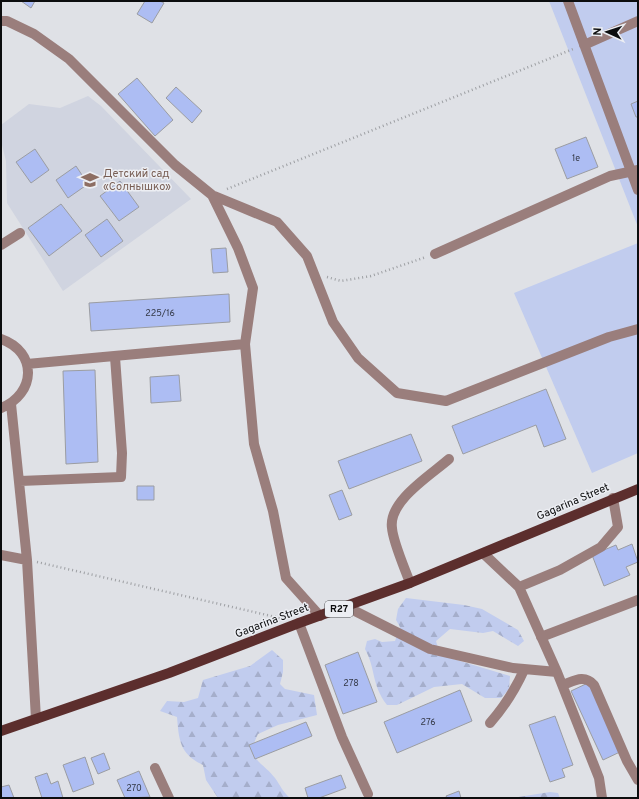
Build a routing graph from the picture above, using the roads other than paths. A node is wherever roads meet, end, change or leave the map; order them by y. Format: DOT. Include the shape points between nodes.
graph roads {
  1 [pos="568,1"];
  2 [pos="1,21"];
  3 [pos="638,21"];
  4 [pos="584,45"];
  5 [pos="634,171"];
  6 [pos="638,190"];
  7 [pos="212,195"];
  8 [pos="20,233"];
  9 [pos="1,245"];
  10 [pos="435,254"];
  11 [pos="638,329"];
  12 [pos="1,339"];
  13 [pos="245,344"];
  14 [pos="114,357"];
  15 [pos="27,364"];
  16 [pos="11,404"];
  17 [pos="1,408"];
  18 [pos="449,459"];
  19 [pos="20,481"];
  20 [pos="638,489"];
  21 [pos="613,498"];
  22 [pos="484,554"];
  23 [pos="1,555"];
  24 [pos="27,560"];
  25 [pos="410,583"];
  26 [pos="519,587"];
  27 [pos="638,600"];
  28 [pos="347,607"];
  29 [pos="320,616"];
  30 [pos="299,623"];
  31 [pos="542,637"];
  32 [pos="524,670"];
  33 [pos="557,672"];
  34 [pos="563,686"];
  35 [pos="36,719"];
  36 [pos="490,723"];
  37 [pos="1,731"];
  38 [pos="155,768"];
  39 [pos="638,780"];
  40 [pos="368,794"];
  41 [pos="169,798"];
  42 [pos="602,798"];
  1 -- 4 [label="street"];
  2 -- 7 [label="street" via="7,21 34,34 70,59 174,166"];
  3 -- 4 [label="street"];
  4 -- 5 [label="street"];
  5 -- 6 [label="street"];
  5 -- 10 [label="street" via="610,176"];
  7 -- 11 [label="street" via="277,222 307,256 333,322 358,358 397,392 446,401 609,337"];
  7 -- 13 [label="street" via="238,248 253,288"];
  8 -- 9 [label="street"];
  12 -- 15 [label="street" via="17,347"];
  13 -- 14 [label="street"];
  13 -- 29 [label="street" via="254,444 273,512 286,578"];
  14 -- 15 [label="street"];
  14 -- 19 [label="street" via="122,453 121,478"];
  15 -- 16 [label="street" via="25,386"];
  16 -- 17 [label="street"];
  16 -- 19 [label="street"];
  18 -- 25 [label="street" via="404,497 394,511 392,527"];
  19 -- 24 [label="street"];
  20 -- 21 [label="main road, Gagarina Street / R27"];
  21 -- 22 [label="main road, Gagarina Street / R27"];
  21 -- 26 [label="street" via="618,527 601,547 560,570"];
  22 -- 25 [label="main road, Gagarina Street / R27"];
  22 -- 26 [label="street"];
  23 -- 24 [label="street"];
  24 -- 35 [label="street"];
  25 -- 28 [label="main road, Gagarina Street / R27"];
  26 -- 31 [label="street"];
  27 -- 31 [label="street"];
  28 -- 29 [label="main road, Gagarina Street / R27"];
  28 -- 32 [label="street" via="430,649"];
  29 -- 30 [label="main road, Gagarina Street / R27"];
  30 -- 35 [label="main road, Gagarina Street / R27" via="169,673"];
  30 -- 40 [label="street" via="342,737"];
  31 -- 33 [label="street"];
  32 -- 33 [label="street"];
  32 -- 36 [label="street" via="514,690"];
  33 -- 34 [label="street"];
  34 -- 39 [label="street" via="584,679 594,685"];
  34 -- 42 [label="street" via="599,778"];
  35 -- 37 [label="main road, Gagarina Street"];
  38 -- 41 [label="street"];
}
